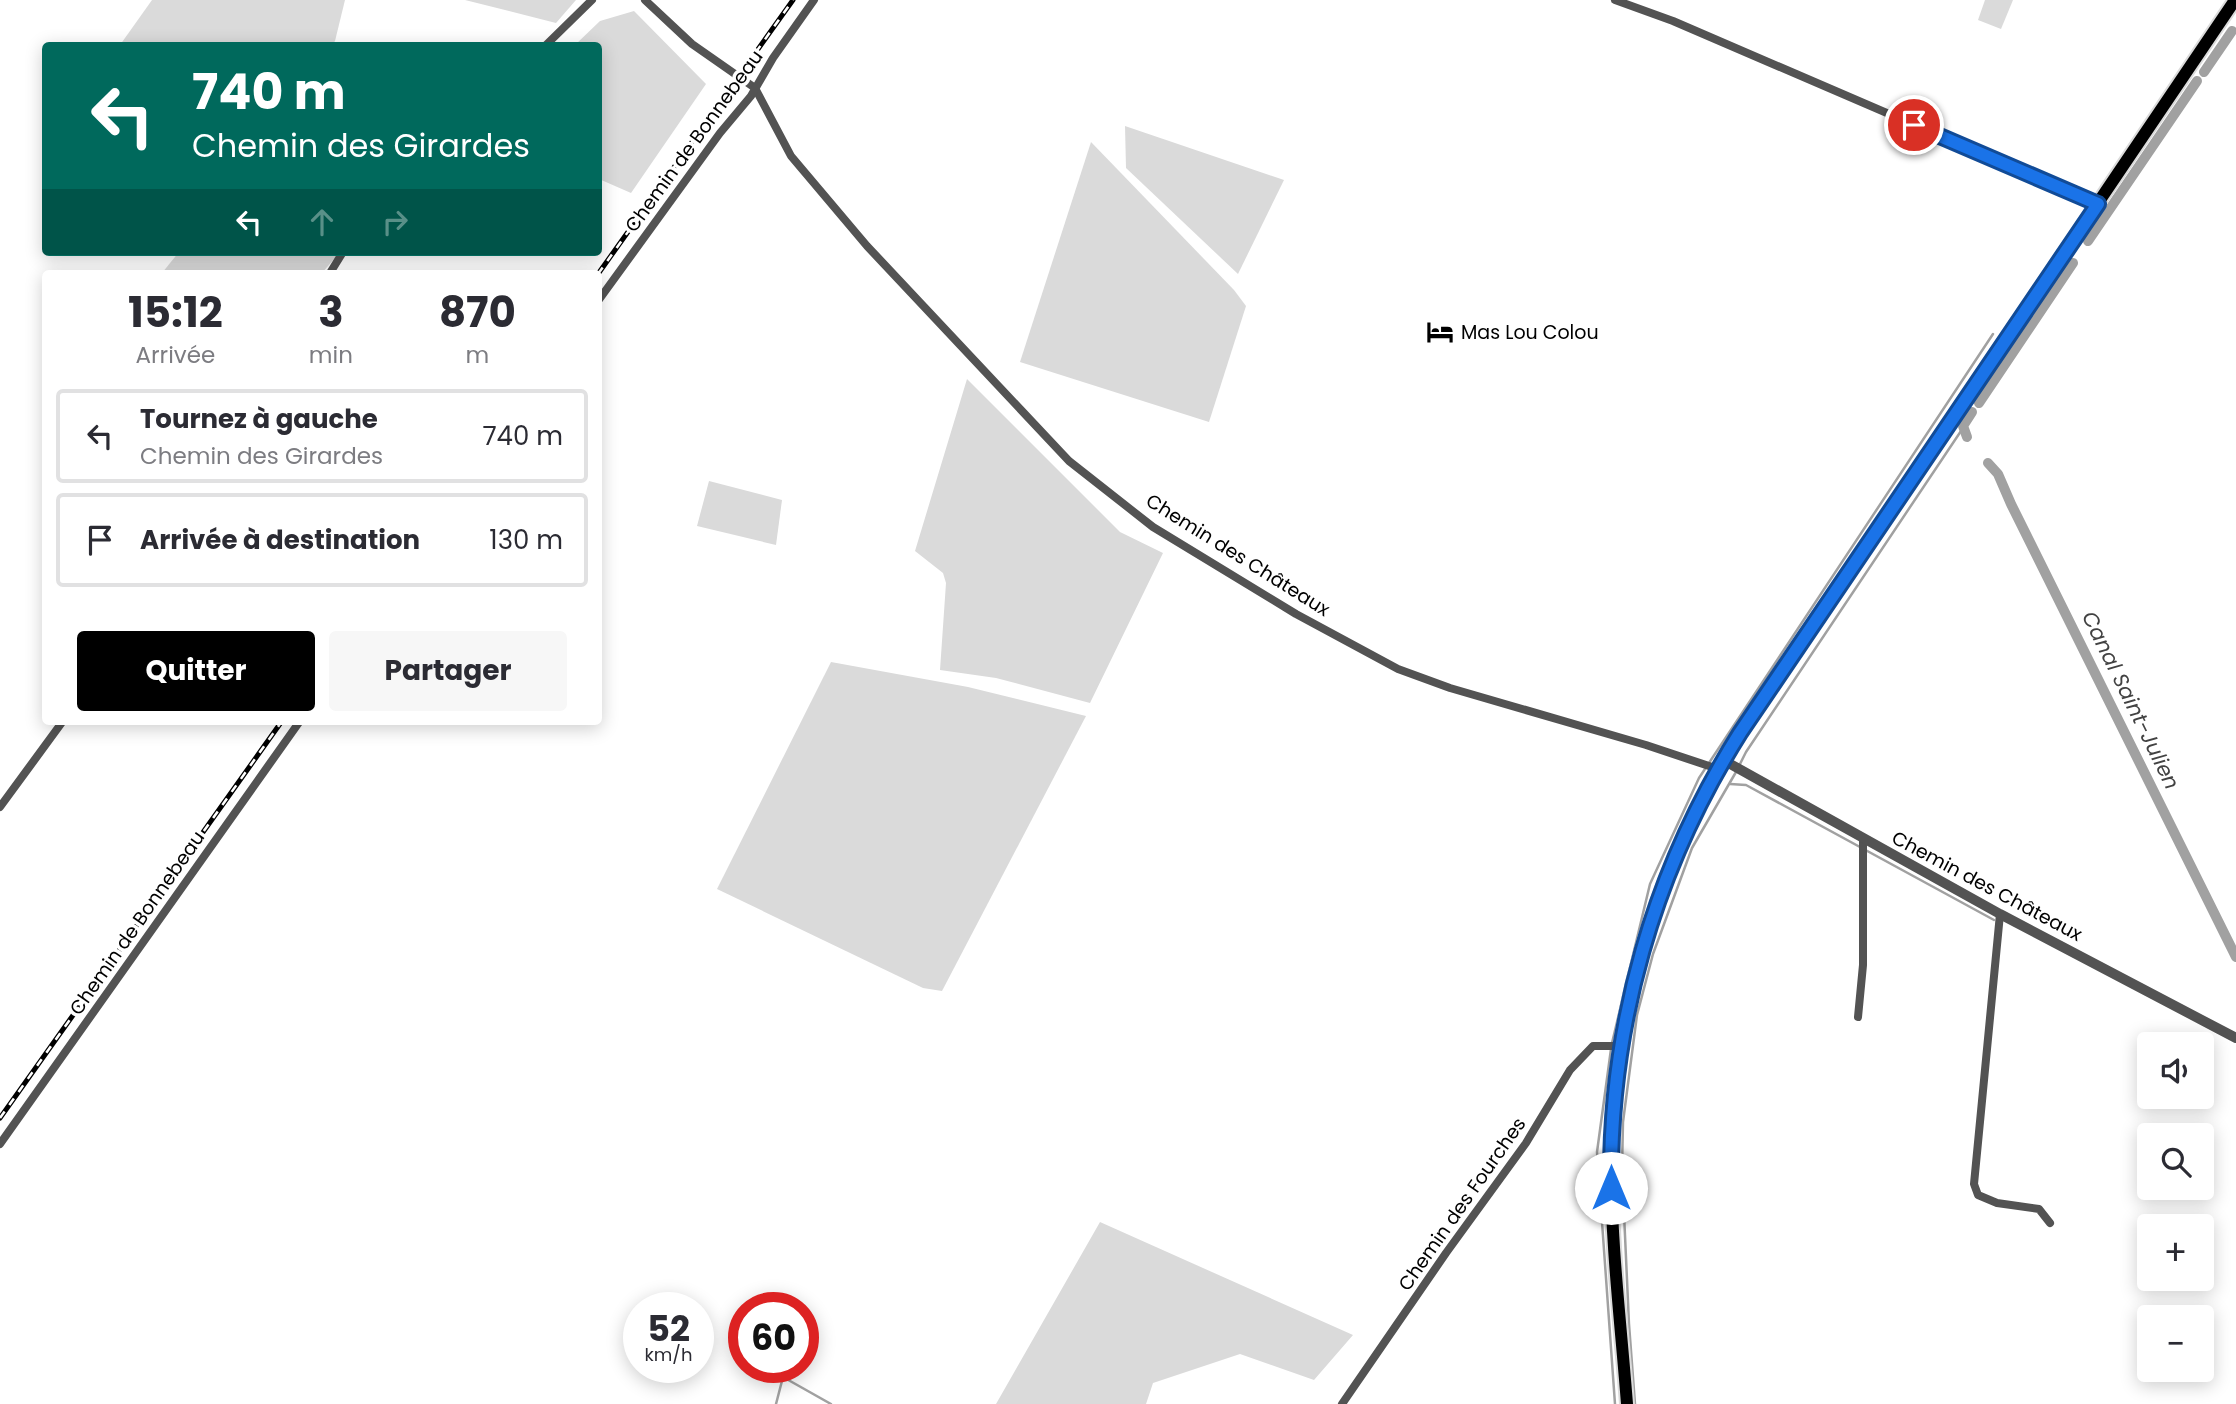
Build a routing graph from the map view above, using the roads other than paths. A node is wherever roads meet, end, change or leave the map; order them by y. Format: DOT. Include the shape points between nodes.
graph roads {
  1 [pos="592,0"];
  2 [pos="645,0"];
  3 [pos="814,0"];
  4 [pos="1615,0"];
  5 [pos="2235,0"];
  6 [pos="549,42"];
  7 [pos="755,88"];
  8 [pos="2098,204"];
  9 [pos="602,296"];
  10 [pos="60,725"];
  11 [pos="297,725"];
  12 [pos="1721,764"];
  13 [pos="0,807"];
  14 [pos="1863,839"];
  15 [pos="2000,914"];
  16 [pos="1858,1017"];
  17 [pos="2236,1038"];
  18 [pos="1620,1046"];
  19 [pos="0,1143"];
  20 [pos="2050,1223"];
  21 [pos="1342,1404"];
  22 [pos="1627,1404"];
  1 -- 6 [label="street"];
  2 -- 7 [label="street, Chemin des Châteaux" via="692,44"];
  3 -- 7 [label="street, Chemin de Bonnebeau"];
  4 -- 8 [label="street"];
  5 -- 8 [label="main road"];
  7 -- 9 [label="street, Chemin de Bonnebeau"];
  7 -- 12 [label="street, Chemin des Châteaux" via="791,156 867,246 1069,461 1153,527 1296,614 1398,669 1450,688"];
  8 -- 12 [label="main road"];
  10 -- 13 [label="street"];
  11 -- 19 [label="street, Chemin de Bonnebeau"];
  12 -- 14 [label="street, Chemin des Châteaux"];
  12 -- 18 [label="main road" via="1684,836 1648,926"];
  14 -- 15 [label="street, Chemin des Châteaux"];
  14 -- 16 [label="street" via="1863,965"];
  15 -- 17 [label="street, Chemin des Châteaux"];
  15 -- 20 [label="street" via="1974,1184 1986,1200 2039,1209"];
  18 -- 21 [label="street, Chemin des Fourches" via="1593,1046 1570,1070 1526,1143"];
  18 -- 22 [label="main road" via="1612,1116 1611,1188"];
}
